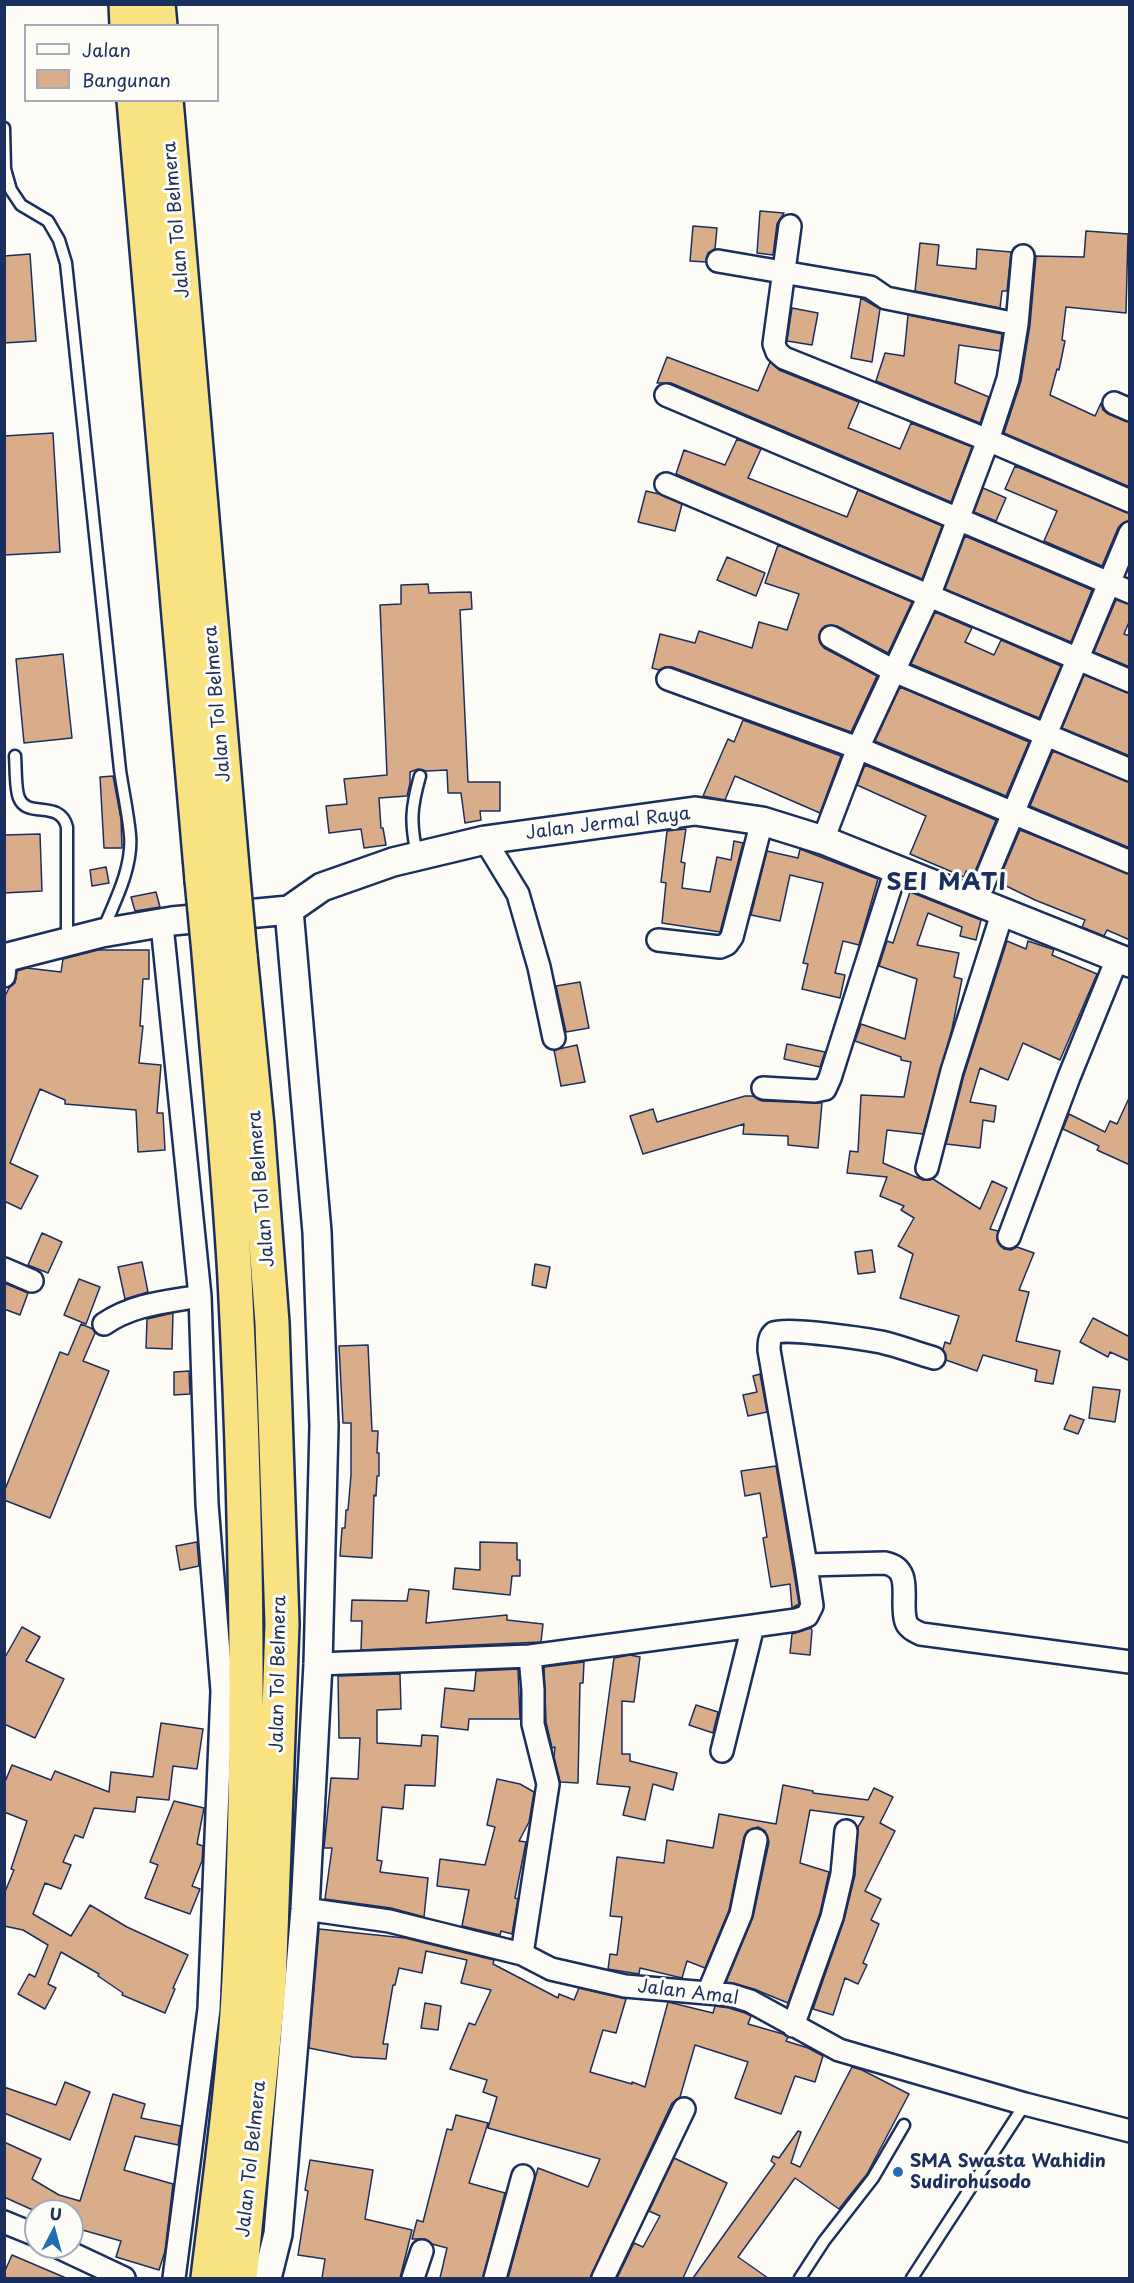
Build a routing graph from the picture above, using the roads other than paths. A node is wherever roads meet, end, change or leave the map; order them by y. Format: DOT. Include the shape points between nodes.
graph roads {
  1 [pos="126,4"];
  2 [pos="158,4"];
  3 [pos="128,24"];
  4 [pos="160,24"];
  5 [pos="134,102"];
  6 [pos="166,102"];
  7 [pos="4,128"];
  8 [pos="8,192"];
  9 [pos="790,226"];
  10 [pos="1023,256"];
  11 [pos="718,261"];
  12 [pos="784,272"];
  13 [pos="1017,324"];
  14 [pos="666,395"];
  15 [pos="988,440"];
  16 [pos="666,484"];
  17 [pos="1130,501"];
  18 [pos="959,519"];
  19 [pos="1130,533"];
  20 [pos="1109,583"];
  21 [pos="1130,592"];
  22 [pos="929,596"];
  23 [pos="831,637"];
  24 [pos="1077,659"];
  25 [pos="894,671"];
  26 [pos="668,679"];
  27 [pos="1130,681"];
  28 [pos="1046,735"];
  29 [pos="858,748"];
  30 [pos="15,756"];
  31 [pos="1130,770"];
  32 [pos="420,776"];
  33 [pos="1013,813"];
  34 [pos="762,821"];
  35 [pos="485,840"];
  36 [pos="823,840"];
  37 [pos="417,856"];
  38 [pos="1130,862"];
  39 [pos="896,870"];
  40 [pos="218,880"];
  41 [pos="976,902"];
  42 [pos="289,910"];
  43 [pos="1002,914"];
  44 [pos="167,923"];
  45 [pos="102,933"];
  46 [pos="658,940"];
  47 [pos="67,941"];
  48 [pos="225,954"];
  49 [pos="1123,961"];
  50 [pos="5,964"];
  51 [pos="554,1038"];
  52 [pos="764,1088"];
  53 [pos="927,1168"];
  54 [pos="1009,1238"];
  55 [pos="4,1269"];
  56 [pos="32,1281"];
  57 [pos="200,1296"];
  58 [pos="104,1324"];
  59 [pos="934,1358"];
  60 [pos="806,1565"];
  61 [pos="753,1626"];
  62 [pos="530,1656"];
  63 [pos="1130,1662"];
  64 [pos="318,1664"];
  65 [pos="722,1751"];
  66 [pos="846,1831"];
  67 [pos="756,1840"];
  68 [pos="305,1909"];
  69 [pos="522,1954"];
  70 [pos="708,1993"];
  71 [pos="794,2026"];
  72 [pos="1025,2104"];
  73 [pos="684,2109"];
  74 [pos="904,2125"];
  75 [pos="1130,2131"];
  76 [pos="523,2175"];
  77 [pos="4,2222"];
  78 [pos="24,2230"];
  79 [pos="422,2251"];
  80 [pos="80,2259"];
  81 [pos="124,2278"];
  82 [pos="174,2278"];
  83 [pos="208,2278"];
  84 [pos="240,2278"];
  85 [pos="267,2278"];
  86 [pos="413,2278"];
  87 [pos="495,2278"];
  88 [pos="603,2278"];
  89 [pos="800,2278"];
  90 [pos="912,2278"];
  1 -- 3 [label="highway"];
  2 -- 4 [label="highway"];
  5 -- 40 [label="highway, Jalan Tol Belmera"];
  6 -- 40 [label="highway, Jalan Tol Belmera"];
  7 -- 8 [label="lane"];
  8 -- 45 [label="lane" via="48,221 59,240 66,262 76,336 130,837 121,887"];
  9 -- 12 [label="street"];
  10 -- 13 [label="street"];
  11 -- 12 [label="street"];
  12 -- 13 [label="street" via="870,286 886,298"];
  12 -- 15 [label="street" via="774,344 784,358"];
  13 -- 15 [label="street" via="1008,379"];
  14 -- 18 [label="street"];
  15 -- 17 [label="street"];
  15 -- 18 [label="street"];
  16 -- 22 [label="street"];
  18 -- 20 [label="street"];
  18 -- 22 [label="street"];
  19 -- 20 [label="street"];
  20 -- 21 [label="street"];
  20 -- 24 [label="street"];
  22 -- 24 [label="street"];
  22 -- 25 [label="street"];
  23 -- 25 [label="street"];
  24 -- 27 [label="street"];
  24 -- 28 [label="street"];
  25 -- 28 [label="street"];
  25 -- 29 [label="street"];
  26 -- 29 [label="street"];
  28 -- 31 [label="street"];
  28 -- 33 [label="street"];
  29 -- 33 [label="street"];
  29 -- 36 [label="street"];
  30 -- 47 [label="lane" via="19,799 30,808 60,813 65,818"];
  32 -- 37 [label="lane" via="412,804 411,831"];
  33 -- 38 [label="street"];
  33 -- 41 [label="street"];
  34 -- 35 [label="street, Jalan Jermal Raya" via="695,811"];
  34 -- 36 [label="street, Jalan Jermal Raya"];
  34 -- 46 [label="street" via="727,944 720,947"];
  35 -- 37 [label="street, Jalan Jermal Raya"];
  35 -- 51 [label="street" via="518,894"];
  36 -- 39 [label="street, Jalan Jermal Raya"];
  37 -- 42 [label="street, Jalan Jermal Raya" via="322,887"];
  39 -- 41 [label="street, Jalan Jermal Raya"];
  39 -- 52 [label="street" via="825,1089"];
  40 -- 48 [label="highway, Jalan Tol Belmera, bridge"];
  41 -- 43 [label="street, Jalan Jermal Raya"];
  42 -- 44 [label="street"];
  42 -- 64 [label="street" via="320,1312 324,1426"];
  43 -- 49 [label="street, Jalan Jermal Raya"];
  43 -- 53 [label="street" via="952,1071"];
  44 -- 45 [label="street"];
  44 -- 57 [label="street"];
  45 -- 47 [label="street"];
  47 -- 50 [label="street"];
  48 -- 83 [label="highway, Jalan Tol Belmera" via="247,1616 245,1813 239,1983"];
  48 -- 84 [label="highway, Jalan Tol Belmera" via="257,1126 272,1323 282,1624 269,1987"];
  49 -- 54 [label="street" via="1070,1077"];
  55 -- 56 [label="street"];
  57 -- 58 [label="street" via="144,1306"];
  57 -- 82 [label="street" via="207,1504 222,1690 209,2009"];
  59 -- 60 [label="street" via="880,1342 813,1333 784,1331 770,1339"];
  60 -- 61 [label="street" via="812,1606 807,1616"];
  60 -- 63 [label="street" via="894,1564 903,1577 906,1622 921,1634"];
  61 -- 62 [label="street"];
  61 -- 65 [label="street"];
  62 -- 64 [label="street"];
  62 -- 69 [label="street" via="533,1724 548,1784"];
  64 -- 68 [label="street"];
  66 -- 71 [label="street" via="832,1917"];
  67 -- 70 [label="street" via="741,1914"];
  68 -- 69 [label="street, Jalan Amal" via="389,1921"];
  68 -- 85 [label="street" via="278,2234"];
  69 -- 70 [label="street, Jalan Amal" via="551,1969 625,1986"];
  70 -- 71 [label="street, Jalan Amal" via="750,2001"];
  71 -- 72 [label="street, Jalan Amal" via="839,2050"];
  72 -- 75 [label="street, Jalan Amal"];
  72 -- 90 [label="lane"];
  73 -- 88 [label="street"];
  74 -- 89 [label="lane" via="873,2178"];
  76 -- 87 [label="street"];
  77 -- 78 [label="street"];
  79 -- 86 [label="street"];
  80 -- 81 [label="street"];
}
